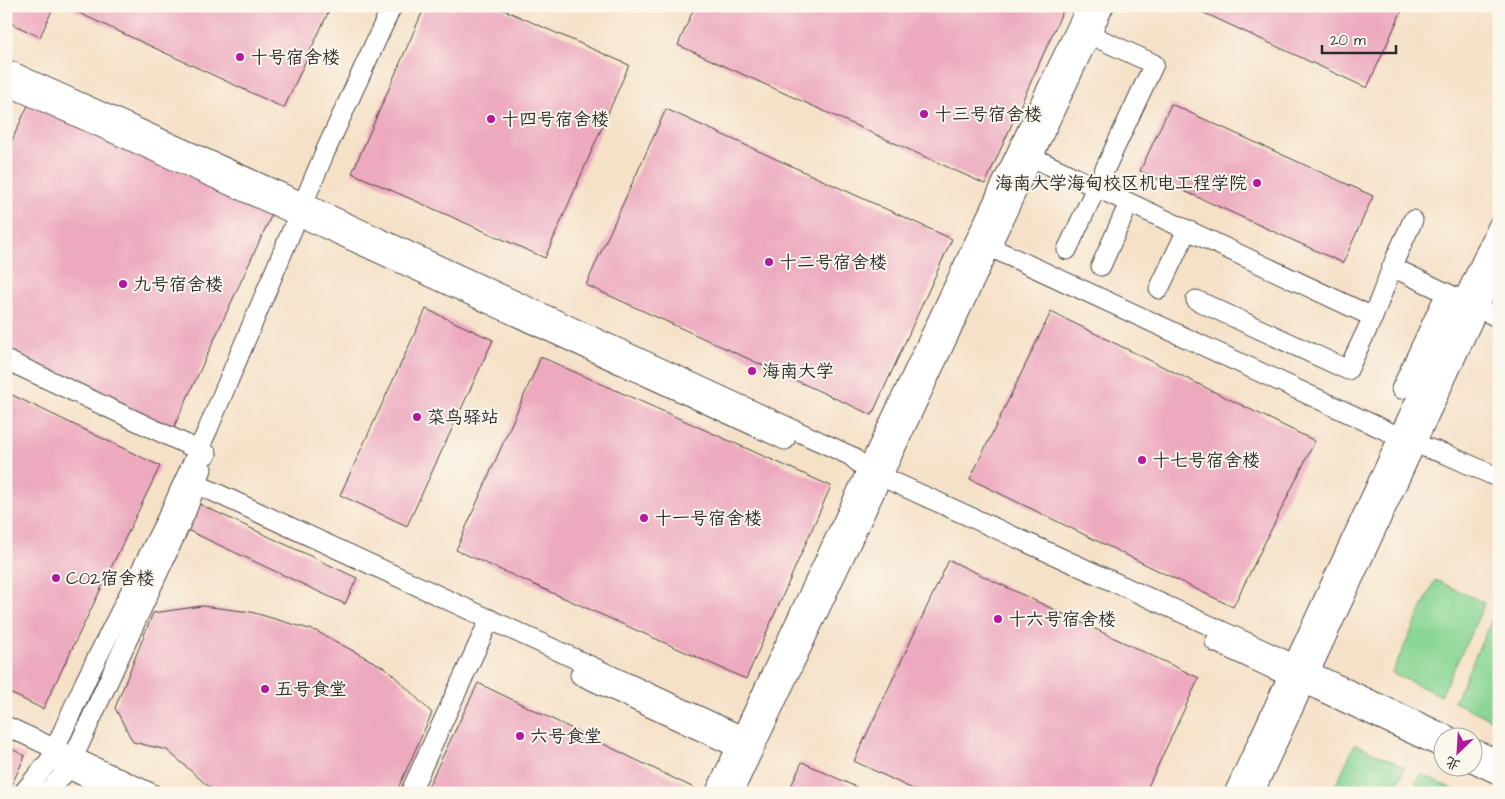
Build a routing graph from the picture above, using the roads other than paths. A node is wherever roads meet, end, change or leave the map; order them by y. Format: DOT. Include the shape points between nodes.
graph roads {
  1 [pos="392,6"];
  2 [pos="402,6"];
  3 [pos="1087,6"];
  4 [pos="1104,6"];
  5 [pos="1083,32"];
  6 [pos="12,80"];
  7 [pos="1025,154"];
  8 [pos="1096,187"];
  9 [pos="1130,203"];
  10 [pos="305,211"];
  11 [pos="1413,220"];
  12 [pos="1499,224"];
  13 [pos="1187,230"];
  14 [pos="985,238"];
  15 [pos="1067,250"];
  16 [pos="1499,264"];
  17 [pos="1101,266"];
  18 [pos="1392,267"];
  19 [pos="1159,289"];
  20 [pos="1196,300"];
  21 [pos="1462,301"];
  22 [pos="1373,316"];
  23 [pos="1499,318"];
  24 [pos="6,360"];
  25 [pos="1401,389"];
  26 [pos="1409,435"];
  27 [pos="203,452"];
  28 [pos="1499,478"];
  29 [pos="872,479"];
  30 [pos="189,486"];
  31 [pos="488,625"];
  32 [pos="1299,675"];
  33 [pos="6,726"];
  34 [pos="1432,729"];
  35 [pos="6,739"];
  36 [pos="1432,743"];
  37 [pos="747,745"];
  38 [pos="1482,752"];
  39 [pos="53,754"];
  40 [pos="1499,760"];
  41 [pos="71,763"];
  42 [pos="1482,766"];
  43 [pos="1499,774"];
  44 [pos="23,793"];
  45 [pos="46,793"];
  46 [pos="119,793"];
  47 [pos="151,793"];
  48 [pos="410,793"];
  49 [pos="715,793"];
  50 [pos="733,793"];
  51 [pos="1234,793"];
  52 [pos="1254,793"];
  1 -- 10 [label="street" via="325,152"];
  2 -- 10 [label="street"];
  3 -- 5 [label="street"];
  4 -- 5 [label="street"];
  5 -- 7 [label="street"];
  5 -- 8 [label="street" via="1154,64"];
  6 -- 10 [label="street"];
  7 -- 8 [label="street"];
  7 -- 14 [label="street"];
  8 -- 9 [label="street"];
  8 -- 15 [label="street"];
  9 -- 13 [label="street"];
  9 -- 17 [label="street"];
  10 -- 27 [label="street"];
  10 -- 29 [label="street" via="851,456"];
  11 -- 18 [label="street"];
  12 -- 21 [label="street"];
  13 -- 19 [label="street"];
  13 -- 22 [label="street"];
  14 -- 26 [label="street"];
  14 -- 29 [label="street"];
  16 -- 21 [label="street"];
  18 -- 21 [label="street"];
  18 -- 22 [label="street"];
  20 -- 22 [label="street" via="1348,370"];
  21 -- 23 [label="street"];
  21 -- 25 [label="street"];
  21 -- 26 [label="street"];
  24 -- 27 [label="street"];
  26 -- 28 [label="street"];
  26 -- 32 [label="street"];
  27 -- 30 [label="street"];
  29 -- 32 [label="street"];
  29 -- 37 [label="street"];
  30 -- 31 [label="street"];
  30 -- 39 [label="street" via="85,682"];
  30 -- 41 [label="street" via="182,521"];
  31 -- 37 [label="street"];
  31 -- 48 [label="street"];
  32 -- 34 [label="street"];
  32 -- 36 [label="street"];
  32 -- 51 [label="street"];
  32 -- 52 [label="street"];
  33 -- 39 [label="street"];
  35 -- 39 [label="street"];
  37 -- 49 [label="street"];
  37 -- 50 [label="street"];
  38 -- 40 [label="street"];
  39 -- 41 [label="street"];
  39 -- 44 [label="street"];
  41 -- 45 [label="street"];
  41 -- 46 [label="street"];
  41 -- 47 [label="street"];
  42 -- 43 [label="street"];
}
